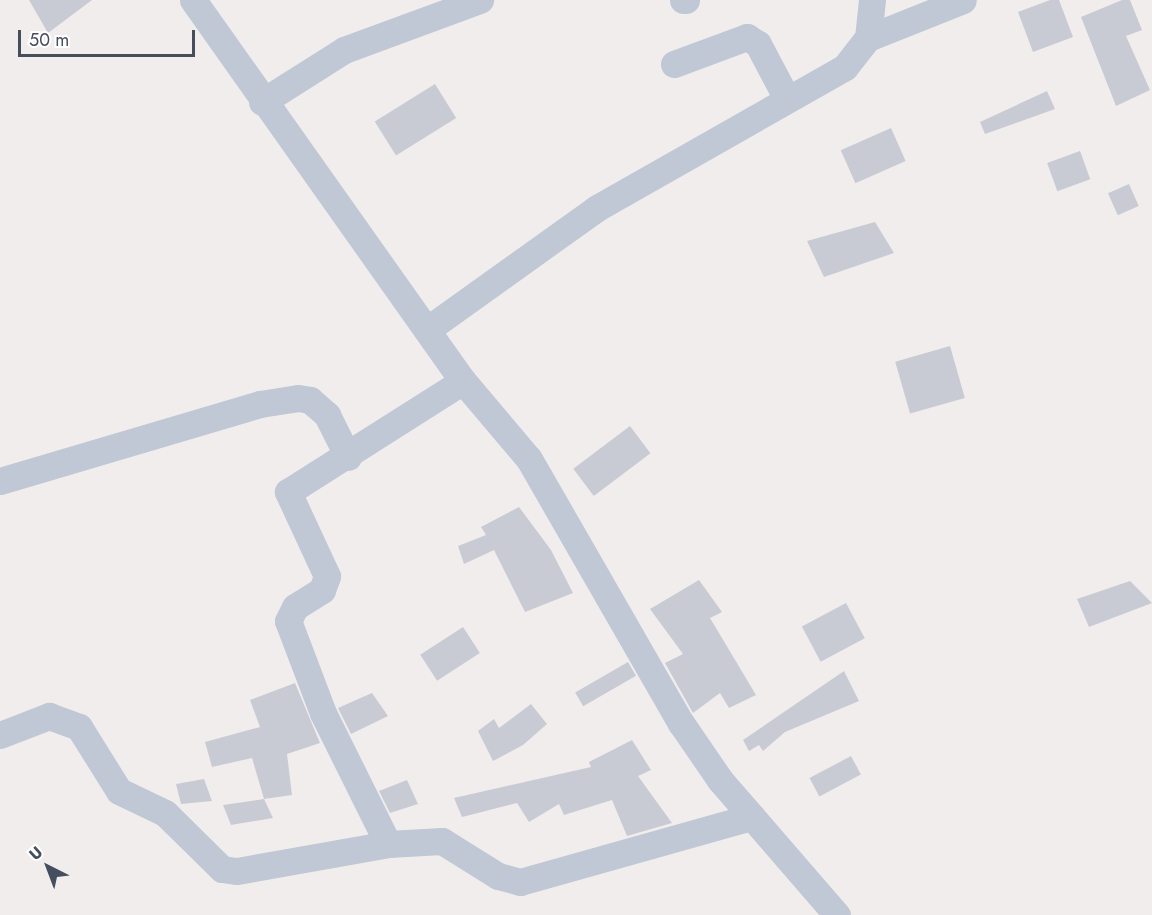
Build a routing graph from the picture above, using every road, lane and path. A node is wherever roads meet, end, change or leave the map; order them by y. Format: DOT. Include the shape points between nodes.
graph roads {
  1 [pos="193,0"];
  2 [pos="480,0"];
  3 [pos="872,0"];
  4 [pos="963,0"];
  5 [pos="868,38"];
  6 [pos="674,64"];
  7 [pos="787,99"];
  8 [pos="262,102"];
  9 [pos="428,329"];
  10 [pos="463,381"];
  11 [pos="348,457"];
  12 [pos="0,481"];
  13 [pos="0,735"];
  14 [pos="752,817"];
  15 [pos="388,844"];
  16 [pos="837,915"];
  1 -- 8 [label="street"];
  2 -- 8 [label="street" via="344,50"];
  3 -- 5 [label="street"];
  4 -- 5 [label="street"];
  5 -- 7 [label="street" via="845,67"];
  6 -- 7 [label="street" via="747,37 758,44"];
  7 -- 9 [label="street" via="597,208"];
  8 -- 9 [label="street"];
  9 -- 10 [label="street"];
  10 -- 11 [label="street"];
  10 -- 14 [label="street" via="529,459 681,723"];
  11 -- 12 [label="street" via="327,415 310,400 298,398 260,404"];
  11 -- 15 [label="street" via="290,489 327,576 322,591 288,617 323,713"];
  13 -- 15 [label="street" via="49,716 79,727 119,791 165,813 222,869 255,872"];
  14 -- 15 [label="street" via="520,882 498,876 442,841"];
  14 -- 16 [label="street"];
}
